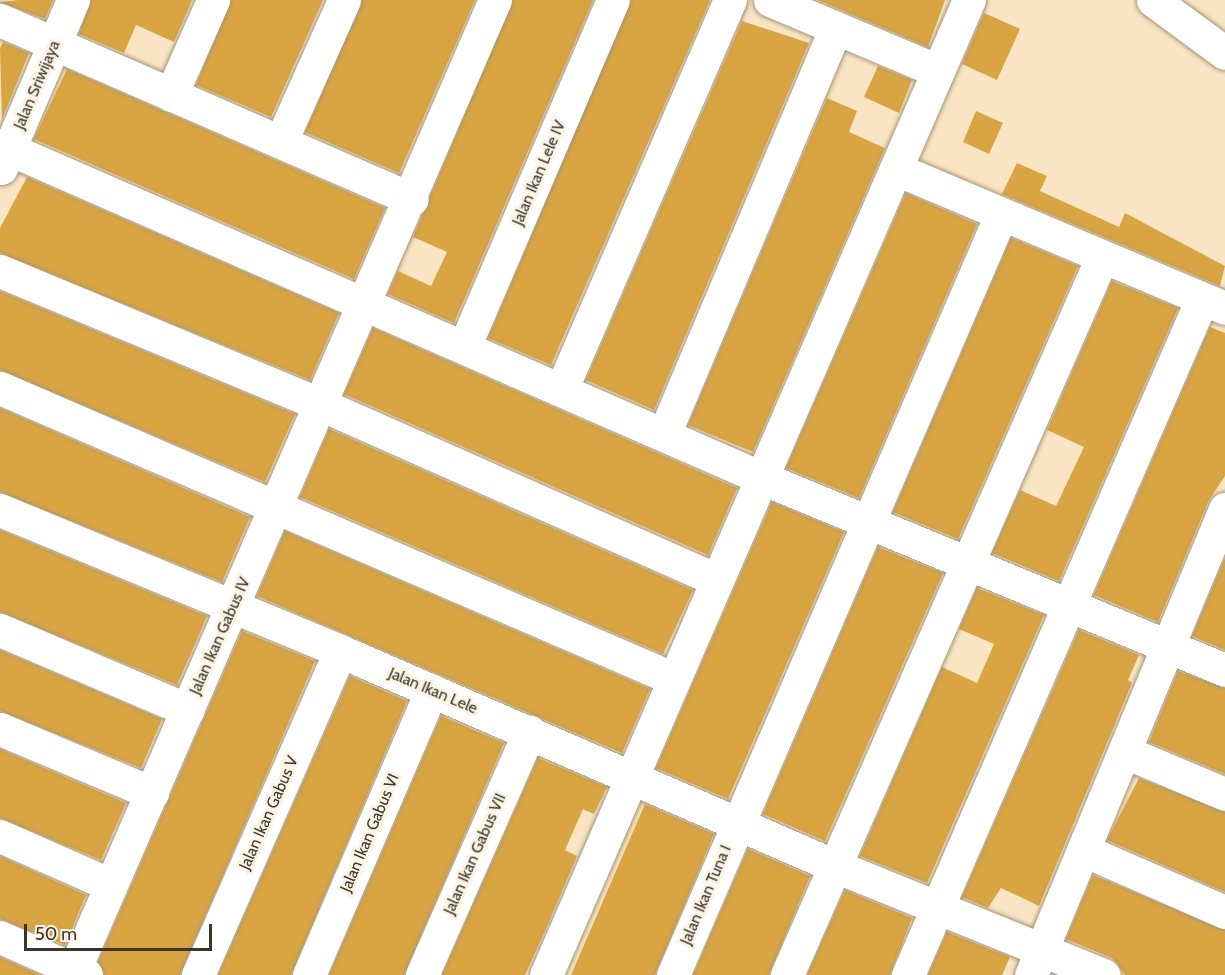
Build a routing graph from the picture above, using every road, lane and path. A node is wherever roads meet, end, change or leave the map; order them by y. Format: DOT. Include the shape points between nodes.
graph roads {
  1 [pos="73,0"];
  2 [pos="213,0"];
  3 [pos="344,0"];
  4 [pos="495,0"];
  5 [pos="613,0"];
  6 [pos="730,0"];
  7 [pos="770,0"];
  8 [pos="969,0"];
  9 [pos="1154,0"];
  10 [pos="0,20"];
  11 [pos="836,28"];
  12 [pos="54,44"];
  13 [pos="1225,53"];
  14 [pos="938,71"];
  15 [pos="171,96"];
  16 [pos="281,141"];
  17 [pos="3,155"];
  18 [pos="896,170"];
  19 [pos="412,199"];
  20 [pos="1001,215"];
  21 [pos="1102,257"];
  22 [pos="0,271"];
  23 [pos="366,303"];
  24 [pos="1213,303"];
  25 [pos="465,345"];
  26 [pos="0,388"];
  27 [pos="562,388"];
  28 [pos="322,405"];
  29 [pos="664,432"];
  30 [pos="762,478"];
  31 [pos="278,505"];
  32 [pos="1225,509"];
  33 [pos="0,510"];
  34 [pos="868,519"];
  35 [pos="1218,543"];
  36 [pos="968,561"];
  37 [pos="717,580"];
  38 [pos="1073,604"];
  39 [pos="233,608"];
  40 [pos="0,630"];
  41 [pos="1170,645"];
  42 [pos="340,651"];
  43 [pos="1225,670"];
  44 [pos="674,679"];
  45 [pos="432,690"];
  46 [pos="188,710"];
  47 [pos="0,729"];
  48 [pos="529,732"];
  49 [pos="1125,752"];
  50 [pos="632,778"];
  51 [pos="152,793"];
  52 [pos="1225,794"];
  53 [pos="739,819"];
  54 [pos="0,836"];
  55 [pos="1083,850"];
  56 [pos="835,867"];
  57 [pos="111,885"];
  58 [pos="939,905"];
  59 [pos="1225,912"];
  60 [pos="0,937"];
  61 [pos="1037,961"];
  62 [pos="77,973"];
  63 [pos="198,975"];
  64 [pos="309,975"];
  65 [pos="422,975"];
  66 [pos="546,975"];
  67 [pos="673,975"];
  68 [pos="787,975"];
  69 [pos="908,975"];
  70 [pos="1104,975"];
  1 -- 12 [label="street, Jalan Sriwijaya"];
  2 -- 15 [label="street"];
  3 -- 16 [label="street"];
  4 -- 19 [label="street, Jalan Ikan Gabus IV"];
  5 -- 25 [label="street, Jalan Ikan Lele IV"];
  6 -- 27 [label="street"];
  7 -- 11 [label="street"];
  8 -- 14 [label="street"];
  9 -- 13 [label="street"];
  10 -- 12 [label="street"];
  11 -- 14 [label="street"];
  11 -- 29 [label="street"];
  12 -- 15 [label="street"];
  12 -- 17 [label="street, Jalan Sriwijaya"];
  14 -- 18 [label="street"];
  15 -- 16 [label="street"];
  16 -- 19 [label="street"];
  17 -- 23 [label="street"];
  18 -- 20 [label="street"];
  18 -- 30 [label="street"];
  19 -- 23 [label="street, Jalan Ikan Gabus IV"];
  20 -- 21 [label="street"];
  20 -- 34 [label="street, Jalan Ikan Tuna I"];
  21 -- 24 [label="street"];
  21 -- 36 [label="street"];
  22 -- 28 [label="street"];
  23 -- 25 [label="street"];
  23 -- 28 [label="street, Jalan Ikan Gabus IV"];
  24 -- 38 [label="street"];
  25 -- 27 [label="street"];
  26 -- 31 [label="street"];
  27 -- 29 [label="street"];
  28 -- 31 [label="street, Jalan Ikan Gabus IV"];
  28 -- 37 [label="street"];
  29 -- 30 [label="street"];
  30 -- 34 [label="street"];
  30 -- 37 [label="street"];
  31 -- 39 [label="street, Jalan Ikan Gabus IV"];
  31 -- 44 [label="street"];
  32 -- 35 [label="street"];
  33 -- 39 [label="street, Jalan Ikan Lele"];
  34 -- 36 [label="street"];
  34 -- 53 [label="street, Jalan Ikan Tuna I"];
  35 -- 41 [label="street"];
  36 -- 38 [label="street"];
  36 -- 56 [label="street"];
  37 -- 44 [label="street"];
  38 -- 41 [label="street"];
  38 -- 58 [label="street"];
  39 -- 42 [label="street, Jalan Ikan Lele"];
  39 -- 46 [label="street, Jalan Ikan Gabus IV"];
  40 -- 46 [label="street"];
  41 -- 43 [label="street"];
  41 -- 49 [label="street"];
  42 -- 45 [label="street, Jalan Ikan Lele"];
  42 -- 63 [label="street, Jalan Ikan Gabus V"];
  44 -- 50 [label="street"];
  45 -- 48 [label="street, Jalan Ikan Lele"];
  45 -- 64 [label="street, Jalan Ikan Gabus VI"];
  46 -- 51 [label="street, Jalan Ikan Gabus IV"];
  47 -- 51 [label="street"];
  48 -- 50 [label="street, Jalan Ikan Lele"];
  48 -- 65 [label="street, Jalan Ikan Gabus VII"];
  49 -- 52 [label="street"];
  49 -- 55 [label="street"];
  50 -- 53 [label="street, Jalan Ikan Lele"];
  50 -- 66 [label="street"];
  51 -- 57 [label="street, Jalan Ikan Gabus IV"];
  53 -- 56 [label="street, Jalan Ikan Lele"];
  53 -- 67 [label="street, Jalan Ikan Tuna I"];
  54 -- 57 [label="street"];
  55 -- 59 [label="street"];
  55 -- 61 [label="street"];
  56 -- 58 [label="street, Jalan Ikan Lele"];
  56 -- 68 [label="street"];
  57 -- 62 [label="street, Jalan Ikan Gabus IV"];
  58 -- 61 [label="street, Jalan Ikan Lele"];
  58 -- 69 [label="street"];
  60 -- 62 [label="street"];
  61 -- 70 [label="street, Jalan Ikan Lele"];
}
